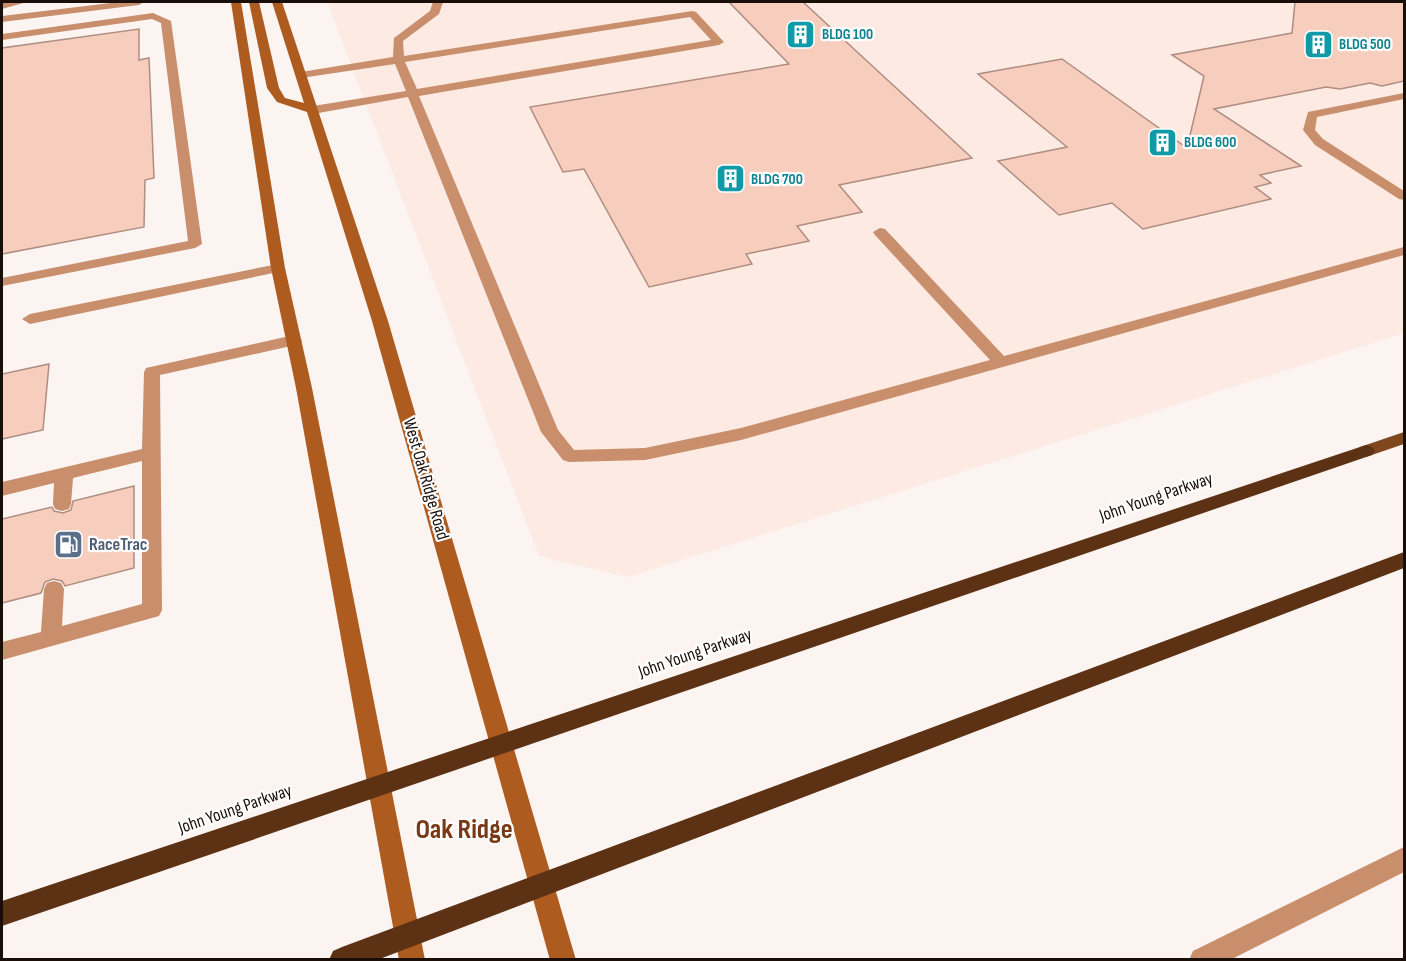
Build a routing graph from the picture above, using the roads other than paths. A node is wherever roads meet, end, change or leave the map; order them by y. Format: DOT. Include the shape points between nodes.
graph roads {
  1 [pos="22,2"];
  2 [pos="139,2"];
  3 [pos="236,2"];
  4 [pos="254,2"];
  5 [pos="277,2"];
  6 [pos="438,2"];
  7 [pos="2,6"];
  8 [pos="2,19"];
  9 [pos="2,37"];
  10 [pos="399,60"];
  11 [pos="302,75"];
  12 [pos="414,93"];
  13 [pos="1404,96"];
  14 [pos="313,110"];
  15 [pos="1404,196"];
  16 [pos="880,232"];
  17 [pos="1404,251"];
  18 [pos="278,268"];
  19 [pos="2,282"];
  20 [pos="30,319"];
  21 [pos="294,340"];
  22 [pos="1002,363"];
  23 [pos="1404,438"];
  24 [pos="1366,451"];
  25 [pos="151,453"];
  26 [pos="64,474"];
  27 [pos="2,489"];
  28 [pos="62,504"];
  29 [pos="1404,560"];
  30 [pos="54,589"];
  31 [pos="51,637"];
  32 [pos="2,651"];
  33 [pos="502,744"];
  34 [pos="380,785"];
  35 [pos="1404,859"];
  36 [pos="542,883"];
  37 [pos="2,914"];
  38 [pos="409,947"];
  39 [pos="342,960"];
  40 [pos="563,960"];
  41 [pos="1202,960"];
  1 -- 7 [label="street"];
  2 -- 8 [label="street"];
  3 -- 18 [label="street"];
  4 -- 14 [label="street" via="273,88 281,100"];
  5 -- 11 [label="street, West Oak Ridge Road"];
  6 -- 10 [label="street" via="435,12 398,39"];
  9 -- 19 [label="street" via="153,16 166,21 195,244"];
  10 -- 11 [label="street"];
  10 -- 12 [label="street"];
  10 -- 12 [label="street" via="692,14 719,42"];
  11 -- 14 [label="street, West Oak Ridge Road"];
  12 -- 14 [label="street"];
  12 -- 22 [label="street" via="550,432 568,456 645,454 741,434"];
  13 -- 15 [label="street" via="1312,115 1309,130 1319,142"];
  14 -- 33 [label="street, West Oak Ridge Road" via="380,321"];
  16 -- 22 [label="street"];
  17 -- 22 [label="street"];
  18 -- 20 [label="street"];
  18 -- 21 [label="street"];
  21 -- 25 [label="street" via="152,372"];
  21 -- 34 [label="street"];
  23 -- 24 [label="main road, John Young Parkway"];
  24 -- 33 [label="highway, John Young Parkway"];
  25 -- 26 [label="street"];
  25 -- 31 [label="street" via="152,610"];
  26 -- 27 [label="street"];
  26 -- 28 [label="street"];
  29 -- 36 [label="highway"];
  30 -- 31 [label="street"];
  31 -- 32 [label="street"];
  33 -- 34 [label="highway, John Young Parkway"];
  33 -- 36 [label="street, West Oak Ridge Road"];
  34 -- 37 [label="highway, John Young Parkway"];
  34 -- 38 [label="street"];
  35 -- 41 [label="street"];
  36 -- 38 [label="highway"];
  36 -- 40 [label="street, West Oak Ridge Road"];
  38 -- 39 [label="highway"];
}
